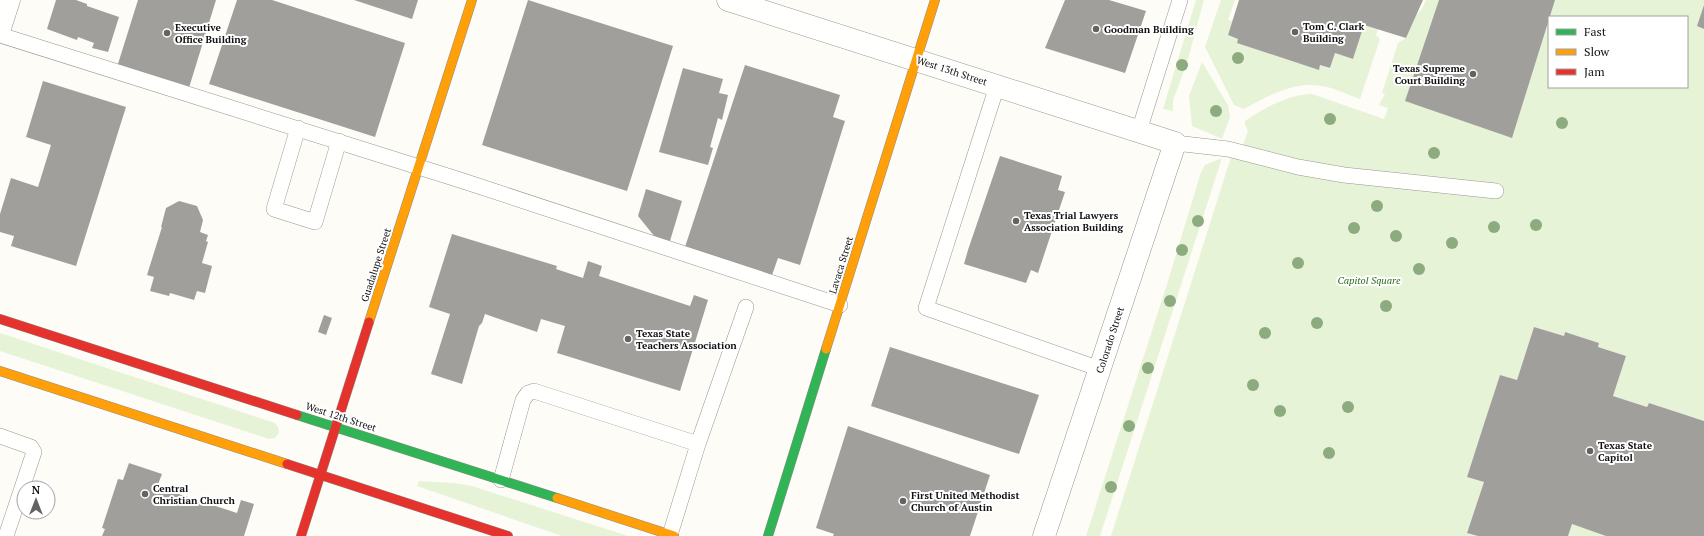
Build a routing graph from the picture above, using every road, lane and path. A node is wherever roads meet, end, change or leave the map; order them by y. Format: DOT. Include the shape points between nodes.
graph roads {
  1 [pos="9,0"];
  2 [pos="472,0"];
  3 [pos="728,0"];
  4 [pos="935,0"];
  5 [pos="1180,0"];
  6 [pos="0,28"];
  7 [pos="0,35"];
  8 [pos="916,59"];
  9 [pos="996,86"];
  10 [pos="298,128"];
  11 [pos="1139,131"];
  12 [pos="339,141"];
  13 [pos="1175,143"];
  14 [pos="419,167"];
  15 [pos="1496,191"];
  16 [pos="840,305"];
  17 [pos="746,307"];
  18 [pos="0,319"];
  19 [pos="1100,370"];
  20 [pos="0,371"];
  21 [pos="336,427"];
  22 [pos="0,436"];
  23 [pos="698,444"];
  24 [pos="320,474"];
  25 [pos="501,480"];
  26 [pos="672,535"];
  27 [pos="6,536"];
  28 [pos="301,536"];
  29 [pos="508,536"];
  30 [pos="768,536"];
  31 [pos="1044,536"];
  1 -- 6 [label="street"];
  2 -- 14 [label="main road, Guadalupe Street"];
  3 -- 8 [label="street, West 13th Street"];
  4 -- 8 [label="main road, Lavaca Street"];
  5 -- 11 [label="lane"];
  7 -- 10 [label="lane"];
  8 -- 9 [label="street, West 13th Street"];
  8 -- 16 [label="main road, Lavaca Street"];
  9 -- 11 [label="street, West 13th Street"];
  9 -- 19 [label="lane" via="926,308"];
  10 -- 12 [label="lane"];
  10 -- 12 [label="lane" via="274,208 315,222"];
  11 -- 13 [label="street, West 13th Street"];
  12 -- 14 [label="lane"];
  13 -- 15 [label="lane" via="1228,148 1298,167 1344,175"];
  13 -- 19 [label="street, Colorado Street"];
  14 -- 16 [label="lane"];
  14 -- 21 [label="main road, Guadalupe Street"];
  16 -- 30 [label="main road, Lavaca Street"];
  17 -- 23 [label="lane"];
  18 -- 21 [label="main road, West 12th Street"];
  19 -- 31 [label="street, Colorado Street"];
  20 -- 24 [label="main road"];
  21 -- 24 [label="main road, Guadalupe Street"];
  21 -- 25 [label="main road, West 12th Street"];
  22 -- 27 [label="lane" via="31,447 34,452"];
  23 -- 25 [label="lane" via="534,391 528,393 523,400"];
  23 -- 26 [label="lane"];
  24 -- 28 [label="main road, Guadalupe Street"];
  24 -- 29 [label="main road"];
  25 -- 26 [label="main road, West 12th Street"];
}
